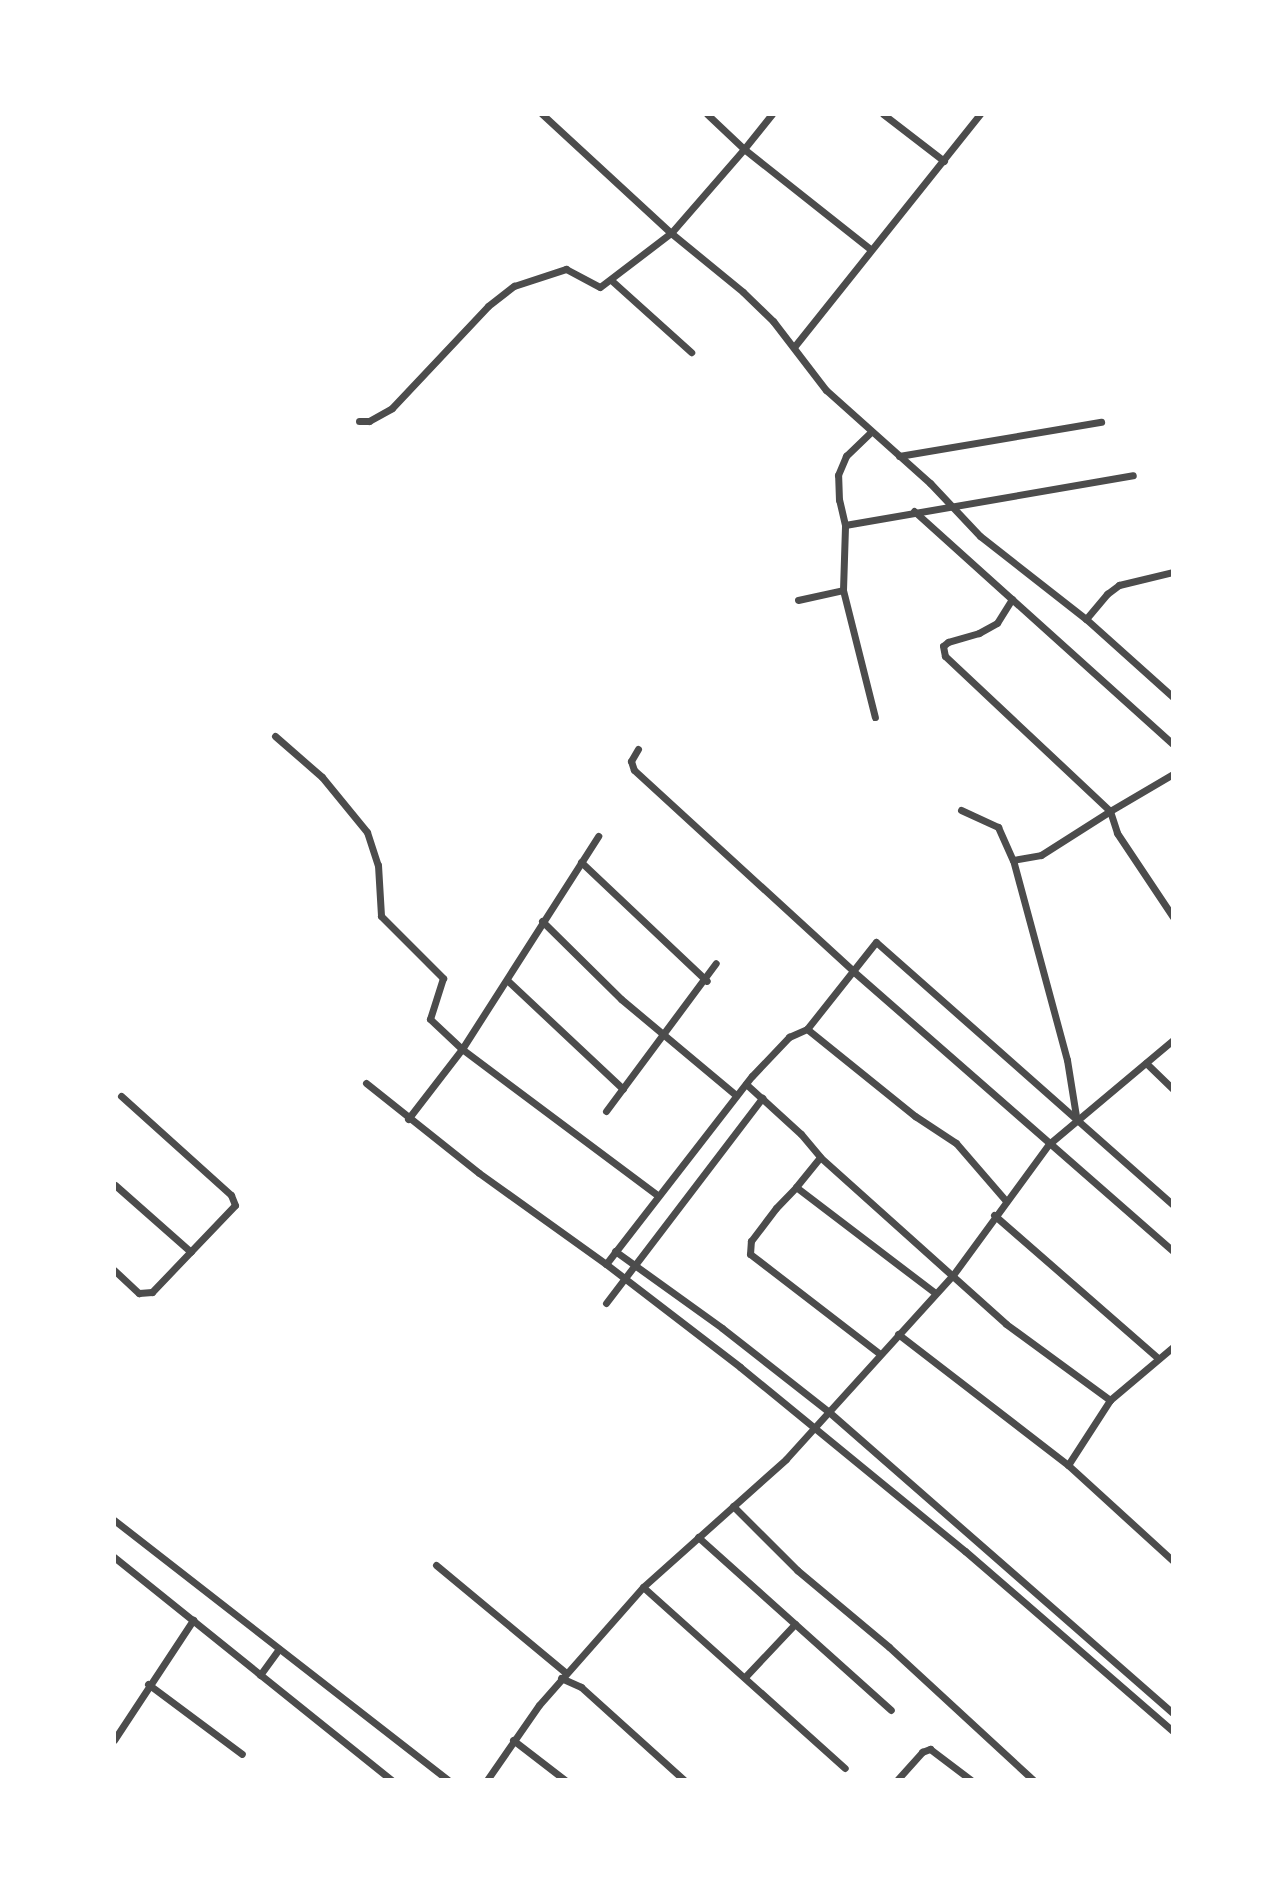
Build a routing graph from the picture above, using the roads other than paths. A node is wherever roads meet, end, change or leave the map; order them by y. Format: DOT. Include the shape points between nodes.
graph roads {
  1 [pos="542,114"];
  2 [pos="707,114"];
  3 [pos="772,114"];
  4 [pos="883,114"];
  5 [pos="980,114"];
  6 [pos="744,149"];
  7 [pos="944,161"];
  8 [pos="671,233"];
  9 [pos="870,249"];
  10 [pos="611,280"];
  11 [pos="794,347"];
  12 [pos="691,352"];
  13 [pos="359,421"];
  14 [pos="1101,422"];
  15 [pos="871,432"];
  16 [pos="899,456"];
  17 [pos="1133,475"];
  18 [pos="950,504"];
  19 [pos="914,511"];
  20 [pos="845,525"];
  21 [pos="1173,572"];
  22 [pos="843,590"];
  23 [pos="1012,599"];
  24 [pos="798,600"];
  25 [pos="1086,619"];
  26 [pos="1173,697"];
  27 [pos="875,717"];
  28 [pos="275,736"];
  29 [pos="1173,744"];
  30 [pos="638,749"];
  31 [pos="1173,774"];
  32 [pos="961,810"];
  33 [pos="1110,811"];
  34 [pos="598,836"];
  35 [pos="1013,860"];
  36 [pos="581,862"];
  37 [pos="1173,917"];
  38 [pos="542,921"];
  39 [pos="716,963"];
  40 [pos="853,971"];
  41 [pos="507,980"];
  42 [pos="707,981"];
  43 [pos="807,1029"];
  44 [pos="663,1035"];
  45 [pos="1173,1040"];
  46 [pos="462,1049"];
  47 [pos="1146,1063"];
  48 [pos="366,1083"];
  49 [pos="746,1084"];
  50 [pos="623,1089"];
  51 [pos="1173,1089"];
  52 [pos="736,1095"];
  53 [pos="121,1096"];
  54 [pos="762,1098"];
  55 [pos="606,1111"];
  56 [pos="1076,1118"];
  57 [pos="408,1119"];
  58 [pos="1049,1144"];
  59 [pos="820,1157"];
  60 [pos="115,1185"];
  61 [pos="796,1187"];
  62 [pos="657,1195"];
  63 [pos="1006,1201"];
  64 [pos="1173,1205"];
  65 [pos="994,1215"];
  66 [pos="615,1251"];
  67 [pos="1173,1251"];
  68 [pos="191,1252"];
  69 [pos="606,1264"];
  70 [pos="633,1266"];
  71 [pos="114,1270"];
  72 [pos="953,1275"];
  73 [pos="623,1280"];
  74 [pos="934,1292"];
  75 [pos="606,1303"];
  76 [pos="898,1334"];
  77 [pos="1173,1347"];
  78 [pos="880,1354"];
  79 [pos="1158,1358"];
  80 [pos="1110,1400"];
  81 [pos="829,1412"];
  82 [pos="813,1429"];
  83 [pos="1068,1465"];
  84 [pos="733,1506"];
  85 [pos="114,1520"];
  86 [pos="698,1537"];
  87 [pos="114,1557"];
  88 [pos="1173,1561"];
  89 [pos="436,1565"];
  90 [pos="643,1587"];
  91 [pos="193,1620"];
  92 [pos="795,1624"];
  93 [pos="279,1649"];
  94 [pos="260,1675"];
  95 [pos="564,1676"];
  96 [pos="745,1677"];
  97 [pos="148,1684"];
  98 [pos="891,1710"];
  99 [pos="1173,1713"];
  100 [pos="1173,1731"];
  101 [pos="114,1740"];
  102 [pos="513,1740"];
  103 [pos="242,1754"];
  104 [pos="845,1768"];
  105 [pos="391,1780"];
  106 [pos="448,1780"];
  107 [pos="487,1780"];
  108 [pos="565,1780"];
  109 [pos="684,1780"];
  110 [pos="897,1780"];
  111 [pos="971,1780"];
  112 [pos="1033,1780"];
  1 -- 8 [label="street"];
  2 -- 6 [label="street"];
  3 -- 6 [label="street"];
  4 -- 7 [label="street"];
  5 -- 7 [label="street"];
  6 -- 8 [label="street"];
  6 -- 9 [label="street"];
  7 -- 9 [label="street"];
  8 -- 10 [label="street"];
  8 -- 11 [label="street" via="743,292"];
  9 -- 11 [label="street"];
  10 -- 12 [label="street"];
  10 -- 13 [label="street" via="595,287 566,269 514,286 488,306 392,408"];
  11 -- 15 [label="street" via="826,390"];
  14 -- 16 [label="street"];
  15 -- 16 [label="street"];
  15 -- 20 [label="street" via="846,456 838,475"];
  16 -- 18 [label="street"];
  17 -- 18 [label="street"];
  18 -- 19 [label="street"];
  18 -- 25 [label="street" via="991,544"];
  19 -- 20 [label="street"];
  19 -- 23 [label="street"];
  20 -- 22 [label="street"];
  21 -- 25 [label="street" via="1119,585"];
  22 -- 24 [label="street"];
  22 -- 27 [label="street"];
  23 -- 29 [label="street"];
  23 -- 33 [label="street" via="997,623 948,642 943,652"];
  25 -- 26 [label="street"];
  28 -- 46 [label="street" via="322,777 367,832 378,865 379,911 440,971 443,984 430,1019"];
  30 -- 40 [label="street" via="631,761 634,770"];
  31 -- 33 [label="street"];
  32 -- 35 [label="street" via="998,827"];
  33 -- 35 [label="street" via="1041,855"];
  33 -- 37 [label="street" via="1117,833"];
  34 -- 36 [label="street"];
  35 -- 56 [label="street" via="1067,1060"];
  36 -- 38 [label="street"];
  36 -- 42 [label="street"];
  38 -- 41 [label="street"];
  38 -- 44 [label="street"];
  39 -- 42 [label="street"];
  40 -- 43 [label="street"];
  40 -- 56 [label="street" via="876,942"];
  40 -- 58 [label="street"];
  41 -- 46 [label="street"];
  41 -- 50 [label="street"];
  42 -- 44 [label="street"];
  43 -- 49 [label="street" via="789,1037"];
  43 -- 63 [label="street" via="956,1143"];
  44 -- 50 [label="street"];
  44 -- 52 [label="street"];
  45 -- 47 [label="street"];
  46 -- 57 [label="street"];
  46 -- 62 [label="street"];
  47 -- 51 [label="street"];
  47 -- 56 [label="street"];
  48 -- 57 [label="street"];
  49 -- 52 [label="street"];
  49 -- 54 [label="street"];
  50 -- 55 [label="street"];
  52 -- 62 [label="street"];
  53 -- 68 [label="street" via="235,1200"];
  54 -- 59 [label="street"];
  54 -- 70 [label="street"];
  56 -- 58 [label="street"];
  56 -- 64 [label="street"];
  57 -- 69 [label="street"];
  58 -- 63 [label="street"];
  58 -- 67 [label="street"];
  59 -- 61 [label="street"];
  59 -- 72 [label="street"];
  60 -- 68 [label="street"];
  61 -- 74 [label="street"];
  61 -- 78 [label="street" via="751,1241 750,1254"];
  62 -- 66 [label="street"];
  63 -- 65 [label="street"];
  65 -- 72 [label="street"];
  65 -- 79 [label="street"];
  66 -- 69 [label="street"];
  66 -- 70 [label="street"];
  68 -- 71 [label="street" via="146,1295"];
  69 -- 73 [label="street"];
  70 -- 73 [label="street"];
  70 -- 81 [label="street"];
  72 -- 74 [label="street"];
  72 -- 80 [label="street" via="1006,1324"];
  73 -- 75 [label="street"];
  73 -- 82 [label="street"];
  74 -- 76 [label="street"];
  76 -- 78 [label="street"];
  76 -- 83 [label="street"];
  77 -- 79 [label="street"];
  78 -- 81 [label="street"];
  79 -- 80 [label="street"];
  80 -- 83 [label="street"];
  81 -- 82 [label="street"];
  81 -- 99 [label="street"];
  82 -- 84 [label="street"];
  82 -- 100 [label="street" via="965,1551"];
  83 -- 88 [label="street"];
  84 -- 86 [label="street"];
  84 -- 112 [label="street" via="797,1570"];
  85 -- 93 [label="street"];
  86 -- 90 [label="street"];
  86 -- 92 [label="street"];
  87 -- 91 [label="street"];
  89 -- 95 [label="street"];
  90 -- 95 [label="street"];
  90 -- 96 [label="street"];
  91 -- 94 [label="street"];
  91 -- 97 [label="street"];
  92 -- 96 [label="street"];
  92 -- 98 [label="street"];
  93 -- 94 [label="street"];
  93 -- 106 [label="street"];
  94 -- 105 [label="street"];
  95 -- 102 [label="street"];
  95 -- 109 [label="street"];
  96 -- 104 [label="street"];
  97 -- 101 [label="street"];
  97 -- 103 [label="street"];
  102 -- 107 [label="street"];
  102 -- 108 [label="street"];
  110 -- 111 [label="street" via="930,1749"];
}
